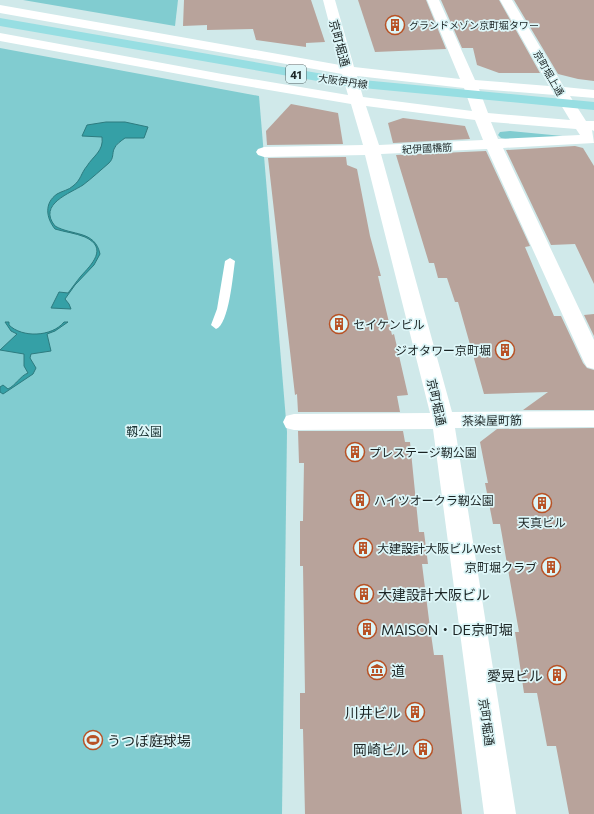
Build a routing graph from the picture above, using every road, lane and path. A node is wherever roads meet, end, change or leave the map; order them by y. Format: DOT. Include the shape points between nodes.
graph roads {
  1 [pos="328,0"];
  2 [pos="432,0"];
  3 [pos="506,0"];
  4 [pos="0,9"];
  5 [pos="0,22"];
  6 [pos="0,37"];
  7 [pos="353,85"];
  8 [pos="472,90"];
  9 [pos="594,94"];
  10 [pos="563,98"];
  11 [pos="594,106"];
  12 [pos="481,117"];
  13 [pos="590,134"];
  14 [pos="493,144"];
  15 [pos="372,150"];
  16 [pos="264,152"];
  17 [pos="230,261"];
  18 [pos="216,325"];
  19 [pos="594,362"];
  20 [pos="594,419"];
  21 [pos="443,420"];
  22 [pos="294,422"];
  23 [pos="500,814"];
  1 -- 7 [label="street, 京町堀通"];
  2 -- 8 [label="street"];
  3 -- 10 [label="street, 京町堀上通"];
  4 -- 7 [label="street"];
  5 -- 7 [label="main road, 大阪伊丹線 / 41"];
  6 -- 7 [label="street" via="325,97"];
  7 -- 8 [label="main road, 大阪伊丹線 / 41"];
  7 -- 12 [label="street"];
  7 -- 15 [label="street, 京町堀通"];
  8 -- 10 [label="main road, 大阪伊丹線 / 41"];
  8 -- 12 [label="street"];
  9 -- 10 [label="street"];
  10 -- 11 [label="main road, 大阪伊丹線 / 41"];
  10 -- 13 [label="street, 京町堀上通"];
  12 -- 13 [label="street"];
  12 -- 14 [label="street"];
  13 -- 14 [label="street, 紀伊國橋筋"];
  14 -- 15 [label="street, 紀伊國橋筋"];
  14 -- 19 [label="street"];
  15 -- 16 [label="street, 紀伊國橋筋"];
  15 -- 21 [label="street, 京町堀通"];
  17 -- 18 [label="lane" via="222,309"];
  20 -- 21 [label="street, 茶染屋町筋"];
  21 -- 22 [label="street, 茶染屋町筋"];
  21 -- 23 [label="street, 京町堀通"];
}
